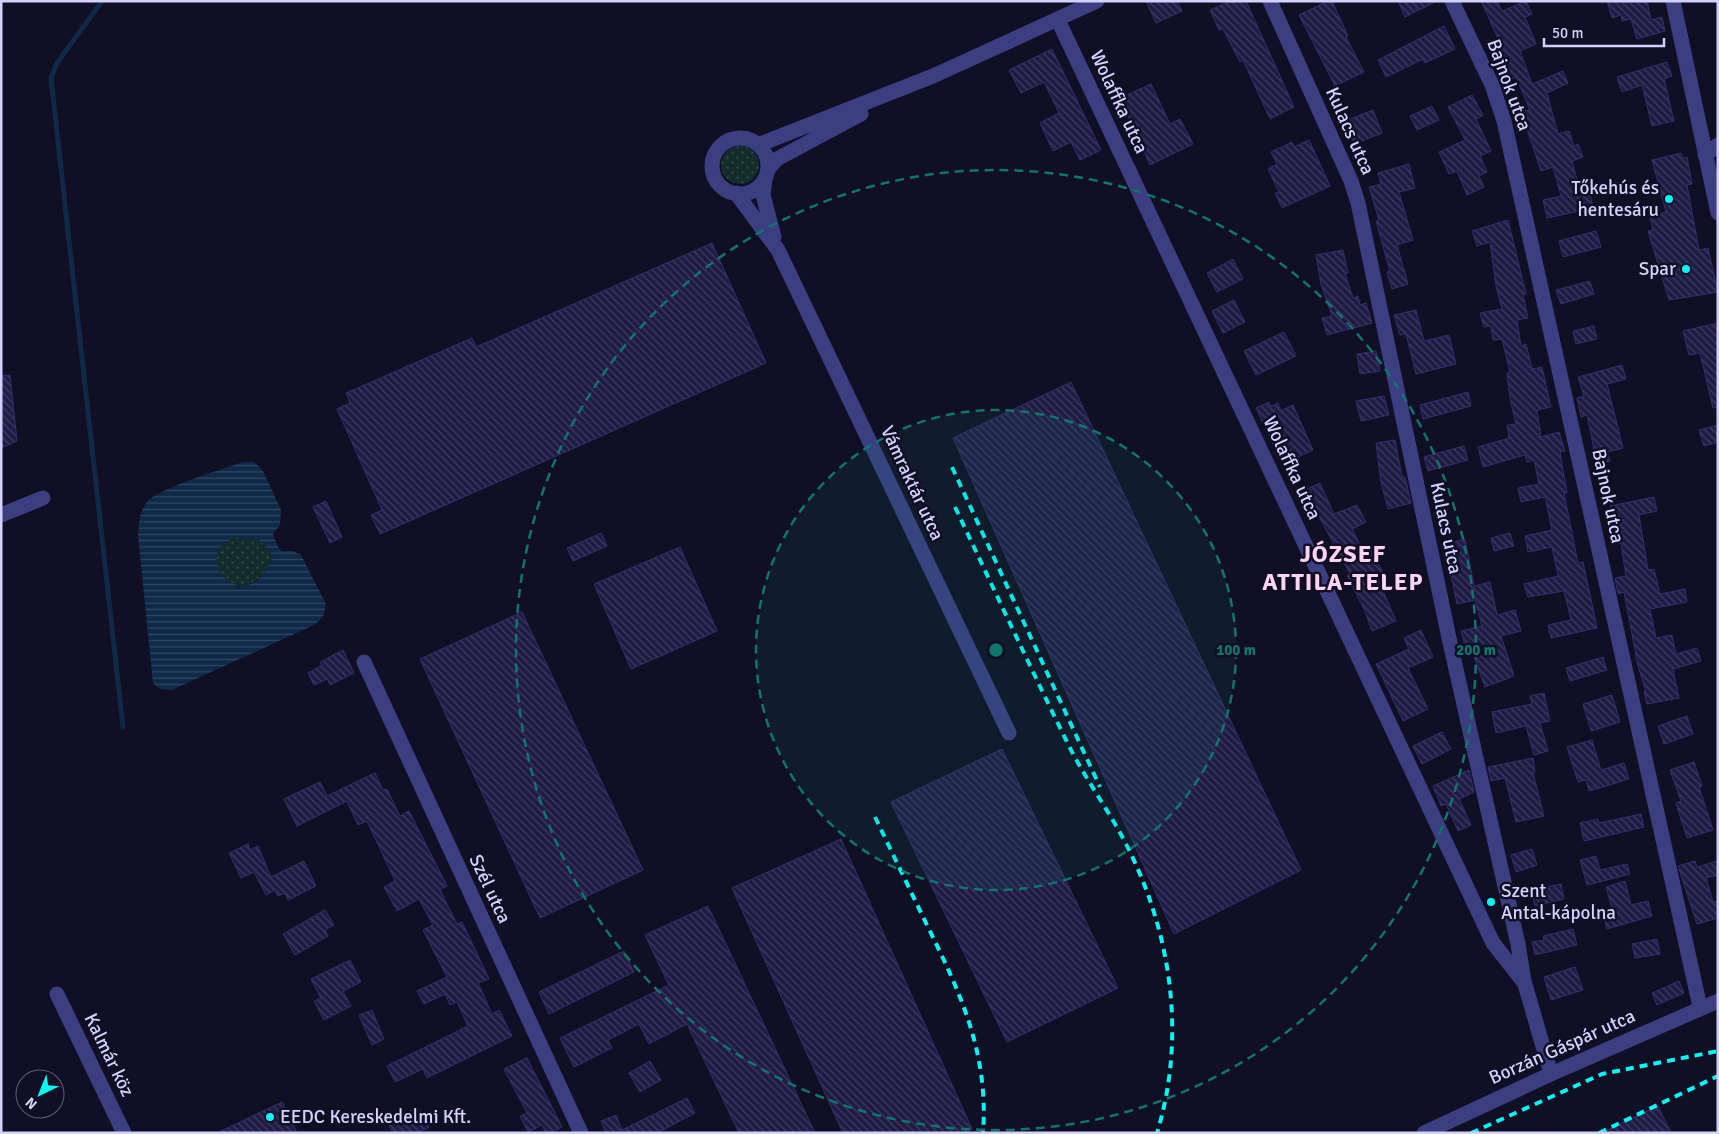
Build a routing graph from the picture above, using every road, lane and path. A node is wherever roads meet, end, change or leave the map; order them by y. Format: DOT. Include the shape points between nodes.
graph roads {
  1 [pos="1097,1"];
  2 [pos="1270,1"];
  3 [pos="1452,1"];
  4 [pos="1673,1"];
  5 [pos="1058,20"];
  6 [pos="933,76"];
  7 [pos="758,145"];
  8 [pos="1718,145"];
  9 [pos="1705,156"];
  10 [pos="766,173"];
  11 [pos="736,193"];
  12 [pos="1718,213"];
  13 [pos="778,250"];
  14 [pos="43,498"];
  15 [pos="1,515"];
  16 [pos="364,662"];
  17 [pos="1009,733"];
  18 [pos="1524,981"];
  19 [pos="57,994"];
  20 [pos="1718,1001"];
  21 [pos="1700,1007"];
  22 [pos="1551,1074"];
  23 [pos="124,1133"];
  24 [pos="581,1133"];
  25 [pos="1424,1133"];
  1 -- 5 [label="street"];
  2 -- 18 [label="street, Kulacs utca" via="1358,203"];
  3 -- 21 [label="street, Bajnok utca" via="1492,85 1504,122"];
  4 -- 9 [label="street"];
  5 -- 6 [label="street"];
  5 -- 18 [label="street, Wolaffka utca" via="1493,943"];
  6 -- 7 [label="street"];
  6 -- 10 [label="street" via="777,159"];
  7 -- 10 [label="street" via="767,160"];
  7 -- 11 [label="street" via="742,138 732,139 724,142 713,156 712,166 718,183"];
  8 -- 9 [label="street"];
  9 -- 12 [label="street"];
  10 -- 11 [label="street" via="758,187 747,193"];
  10 -- 13 [label="street, Vámraktár utca" via="763,195"];
  11 -- 13 [label="street, Vámraktár utca"];
  13 -- 17 [label="street, Vámraktár utca"];
  14 -- 15 [label="street"];
  16 -- 24 [label="street, Szél utca"];
  18 -- 22 [label="street, Kulacs utca"];
  19 -- 23 [label="street, Kalmár köz"];
  20 -- 21 [label="street, Borzán Gáspár utca"];
  21 -- 22 [label="street, Borzán Gáspár utca"];
  22 -- 25 [label="street, Borzán Gáspár utca"];
}
